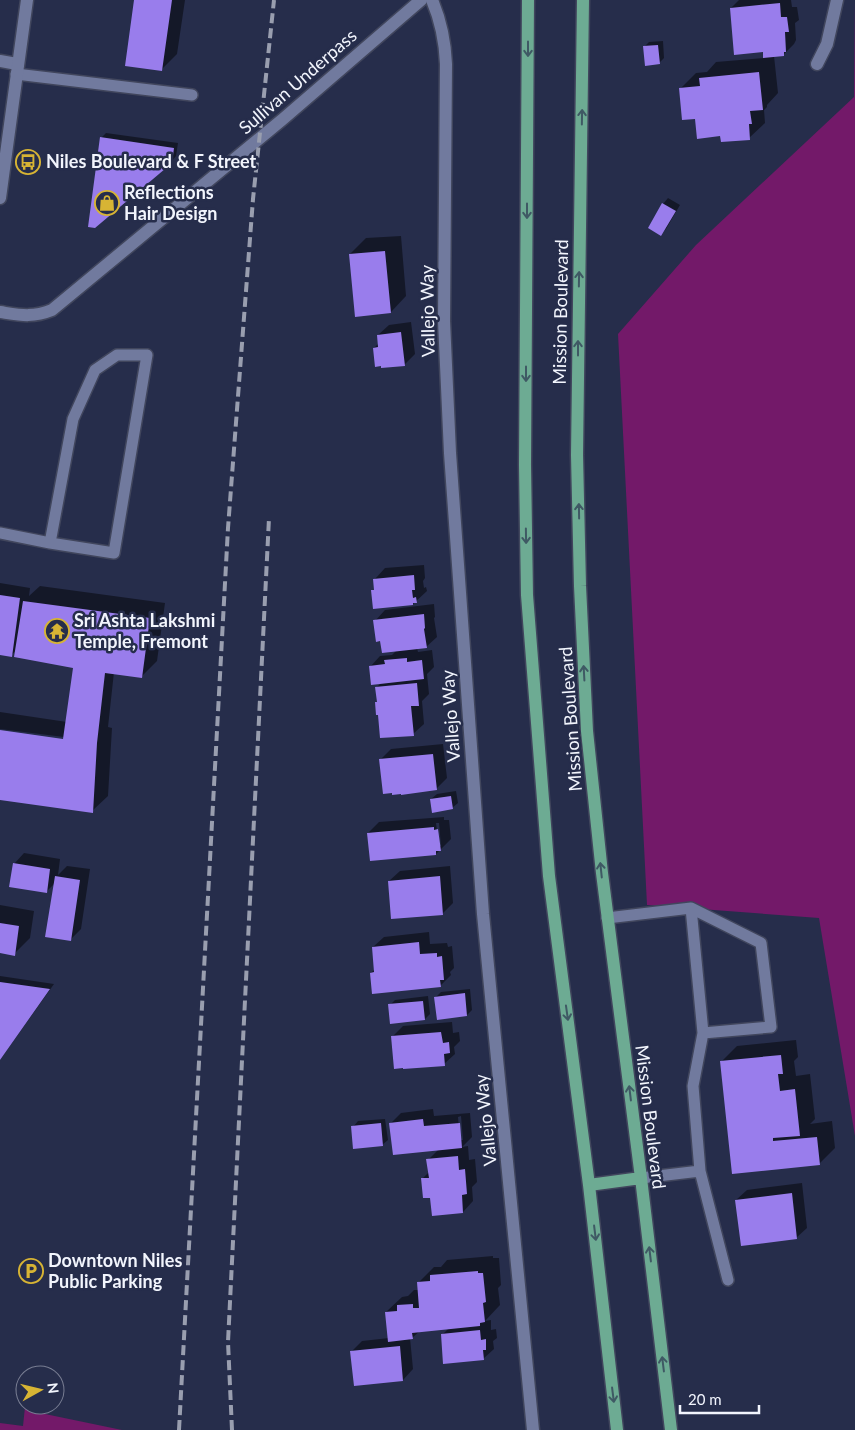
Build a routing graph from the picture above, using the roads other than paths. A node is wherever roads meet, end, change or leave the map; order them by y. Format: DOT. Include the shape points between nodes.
graph roads {
  1 [pos="27,0"];
  2 [pos="421,0"];
  3 [pos="432,0"];
  4 [pos="528,0"];
  5 [pos="583,0"];
  6 [pos="837,0"];
  7 [pos="0,61"];
  8 [pos="817,64"];
  9 [pos="17,69"];
  10 [pos="192,95"];
  11 [pos="0,198"];
  12 [pos="0,312"];
  13 [pos="0,533"];
  14 [pos="50,543"];
  15 [pos="691,908"];
  16 [pos="607,918"];
  17 [pos="703,1033"];
  18 [pos="700,1171"];
  19 [pos="641,1178"];
  20 [pos="590,1185"];
  21 [pos="728,1280"];
  22 [pos="533,1430"];
  23 [pos="617,1430"];
  24 [pos="671,1430"];
  1 -- 9 [label="street"];
  2 -- 12 [label="street, Sullivan Underpass" via="52,310 28,315"];
  3 -- 22 [label="street, Vallejo Way" via="445,46 444,321 483,914"];
  4 -- 20 [label="main road, Mission Boulevard, one-way" via="527,595 550,876"];
  16 -- 5 [label="main road, Mission Boulevard, one-way" via="586,731 580,586 578,455"];
  6 -- 8 [label="street" via="827,44"];
  7 -- 9 [label="street"];
  9 -- 10 [label="lane"];
  9 -- 11 [label="street"];
  13 -- 14 [label="lane"];
  14 -- 14 [label="lane" via="73,419 95,370 117,355 148,355 114,553"];
  15 -- 16 [label="lane"];
  15 -- 17 [label="lane"];
  15 -- 17 [label="lane" via="761,943 771,1027"];
  19 -- 16 [label="main road, Mission Boulevard, one-way"];
  17 -- 18 [label="lane" via="692,1086"];
  18 -- 19 [label="lane"];
  18 -- 21 [label="lane"];
  19 -- 20 [label="main road"];
  24 -- 19 [label="main road, Mission Boulevard, one-way"];
  20 -- 23 [label="main road, Mission Boulevard, one-way"];
}
